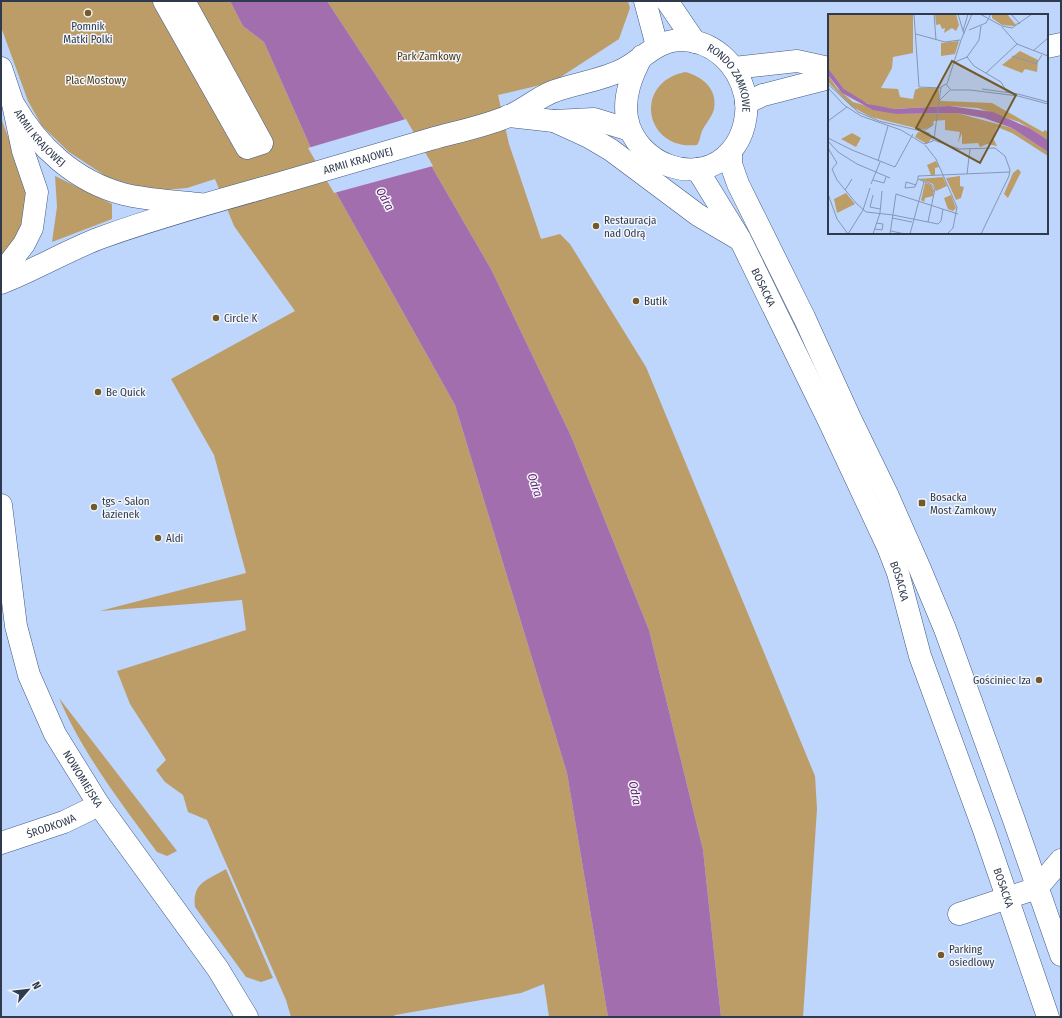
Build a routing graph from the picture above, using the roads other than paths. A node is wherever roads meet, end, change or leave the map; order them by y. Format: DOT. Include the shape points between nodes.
graph roads {
  1 [pos="164,1"];
  2 [pos="184,1"];
  3 [pos="645,1"];
  4 [pos="667,1"];
  5 [pos="695,42"];
  6 [pos="1061,44"];
  7 [pos="1048,47"];
  8 [pos="650,51"];
  9 [pos="1,68"];
  10 [pos="734,68"];
  11 [pos="828,68"];
  12 [pos="828,78"];
  13 [pos="746,103"];
  14 [pos="14,104"];
  15 [pos="508,116"];
  16 [pos="554,121"];
  17 [pos="630,130"];
  18 [pos="731,152"];
  19 [pos="697,169"];
  20 [pos="207,204"];
  21 [pos="740,240"];
  22 [pos="1,274"];
  23 [pos="1,283"];
  24 [pos="1,505"];
  25 [pos="99,804"];
  26 [pos="1,842"];
  27 [pos="1061,860"];
  28 [pos="1037,888"];
  29 [pos="1006,897"];
  30 [pos="959,914"];
  31 [pos="1061,955"];
  32 [pos="247,1017"];
  33 [pos="1048,1017"];
  1 -- 2 [label="street" via="247,148 262,143"];
  3 -- 8 [label="street"];
  4 -- 5 [label="street"];
  5 -- 8 [label="street, RONDO ZAMKOWE" via="676,41"];
  5 -- 10 [label="street, RONDO ZAMKOWE" via="717,51"];
  6 -- 7 [label="street"];
  8 -- 15 [label="street, ARMII KRAJOWEJ" via="625,69 551,93"];
  8 -- 17 [label="street, RONDO ZAMKOWE" via="628,90 626,116"];
  9 -- 14 [label="street"];
  10 -- 11 [label="street" via="797,61"];
  10 -- 13 [label="street, RONDO ZAMKOWE" via="740,79"];
  12 -- 13 [label="street" via="763,95"];
  13 -- 18 [label="street, RONDO ZAMKOWE" via="741,133"];
  14 -- 20 [label="street, ARMII KRAJOWEJ" via="43,146 62,163 86,178 124,194"];
  14 -- 22 [label="street" via="23,151 37,192 36,207 32,228 24,244"];
  15 -- 16 [label="street, ARMII KRAJOWEJ"];
  15 -- 20 [label="street, ARMII KRAJOWEJ"];
  16 -- 17 [label="street, ARMII KRAJOWEJ" via="594,119"];
  16 -- 21 [label="street" via="590,137 611,150 698,215"];
  17 -- 19 [label="street, RONDO ZAMKOWE" via="644,151 654,160 681,169"];
  18 -- 19 [label="street, RONDO ZAMKOWE" via="716,163"];
  18 -- 28 [label="street, BOSACKA" via="731,164 738,184 887,494 945,629"];
  19 -- 21 [label="street, BOSACKA"];
  20 -- 23 [label="street, ARMII KRAJOWEJ" via="94,241"];
  21 -- 29 [label="street, BOSACKA" via="888,547 898,572 920,656"];
  24 -- 25 [label="street, NOWOMIEJSKA" via="16,626 29,675 55,734"];
  25 -- 26 [label="street, ŚRODKOWA" via="54,826"];
  25 -- 32 [label="street, NOWOMIEJSKA" via="218,969"];
  27 -- 28 [label="street"];
  28 -- 29 [label="street"];
  28 -- 31 [label="street, BOSACKA"];
  29 -- 30 [label="street"];
  29 -- 33 [label="street, BOSACKA"];
}
